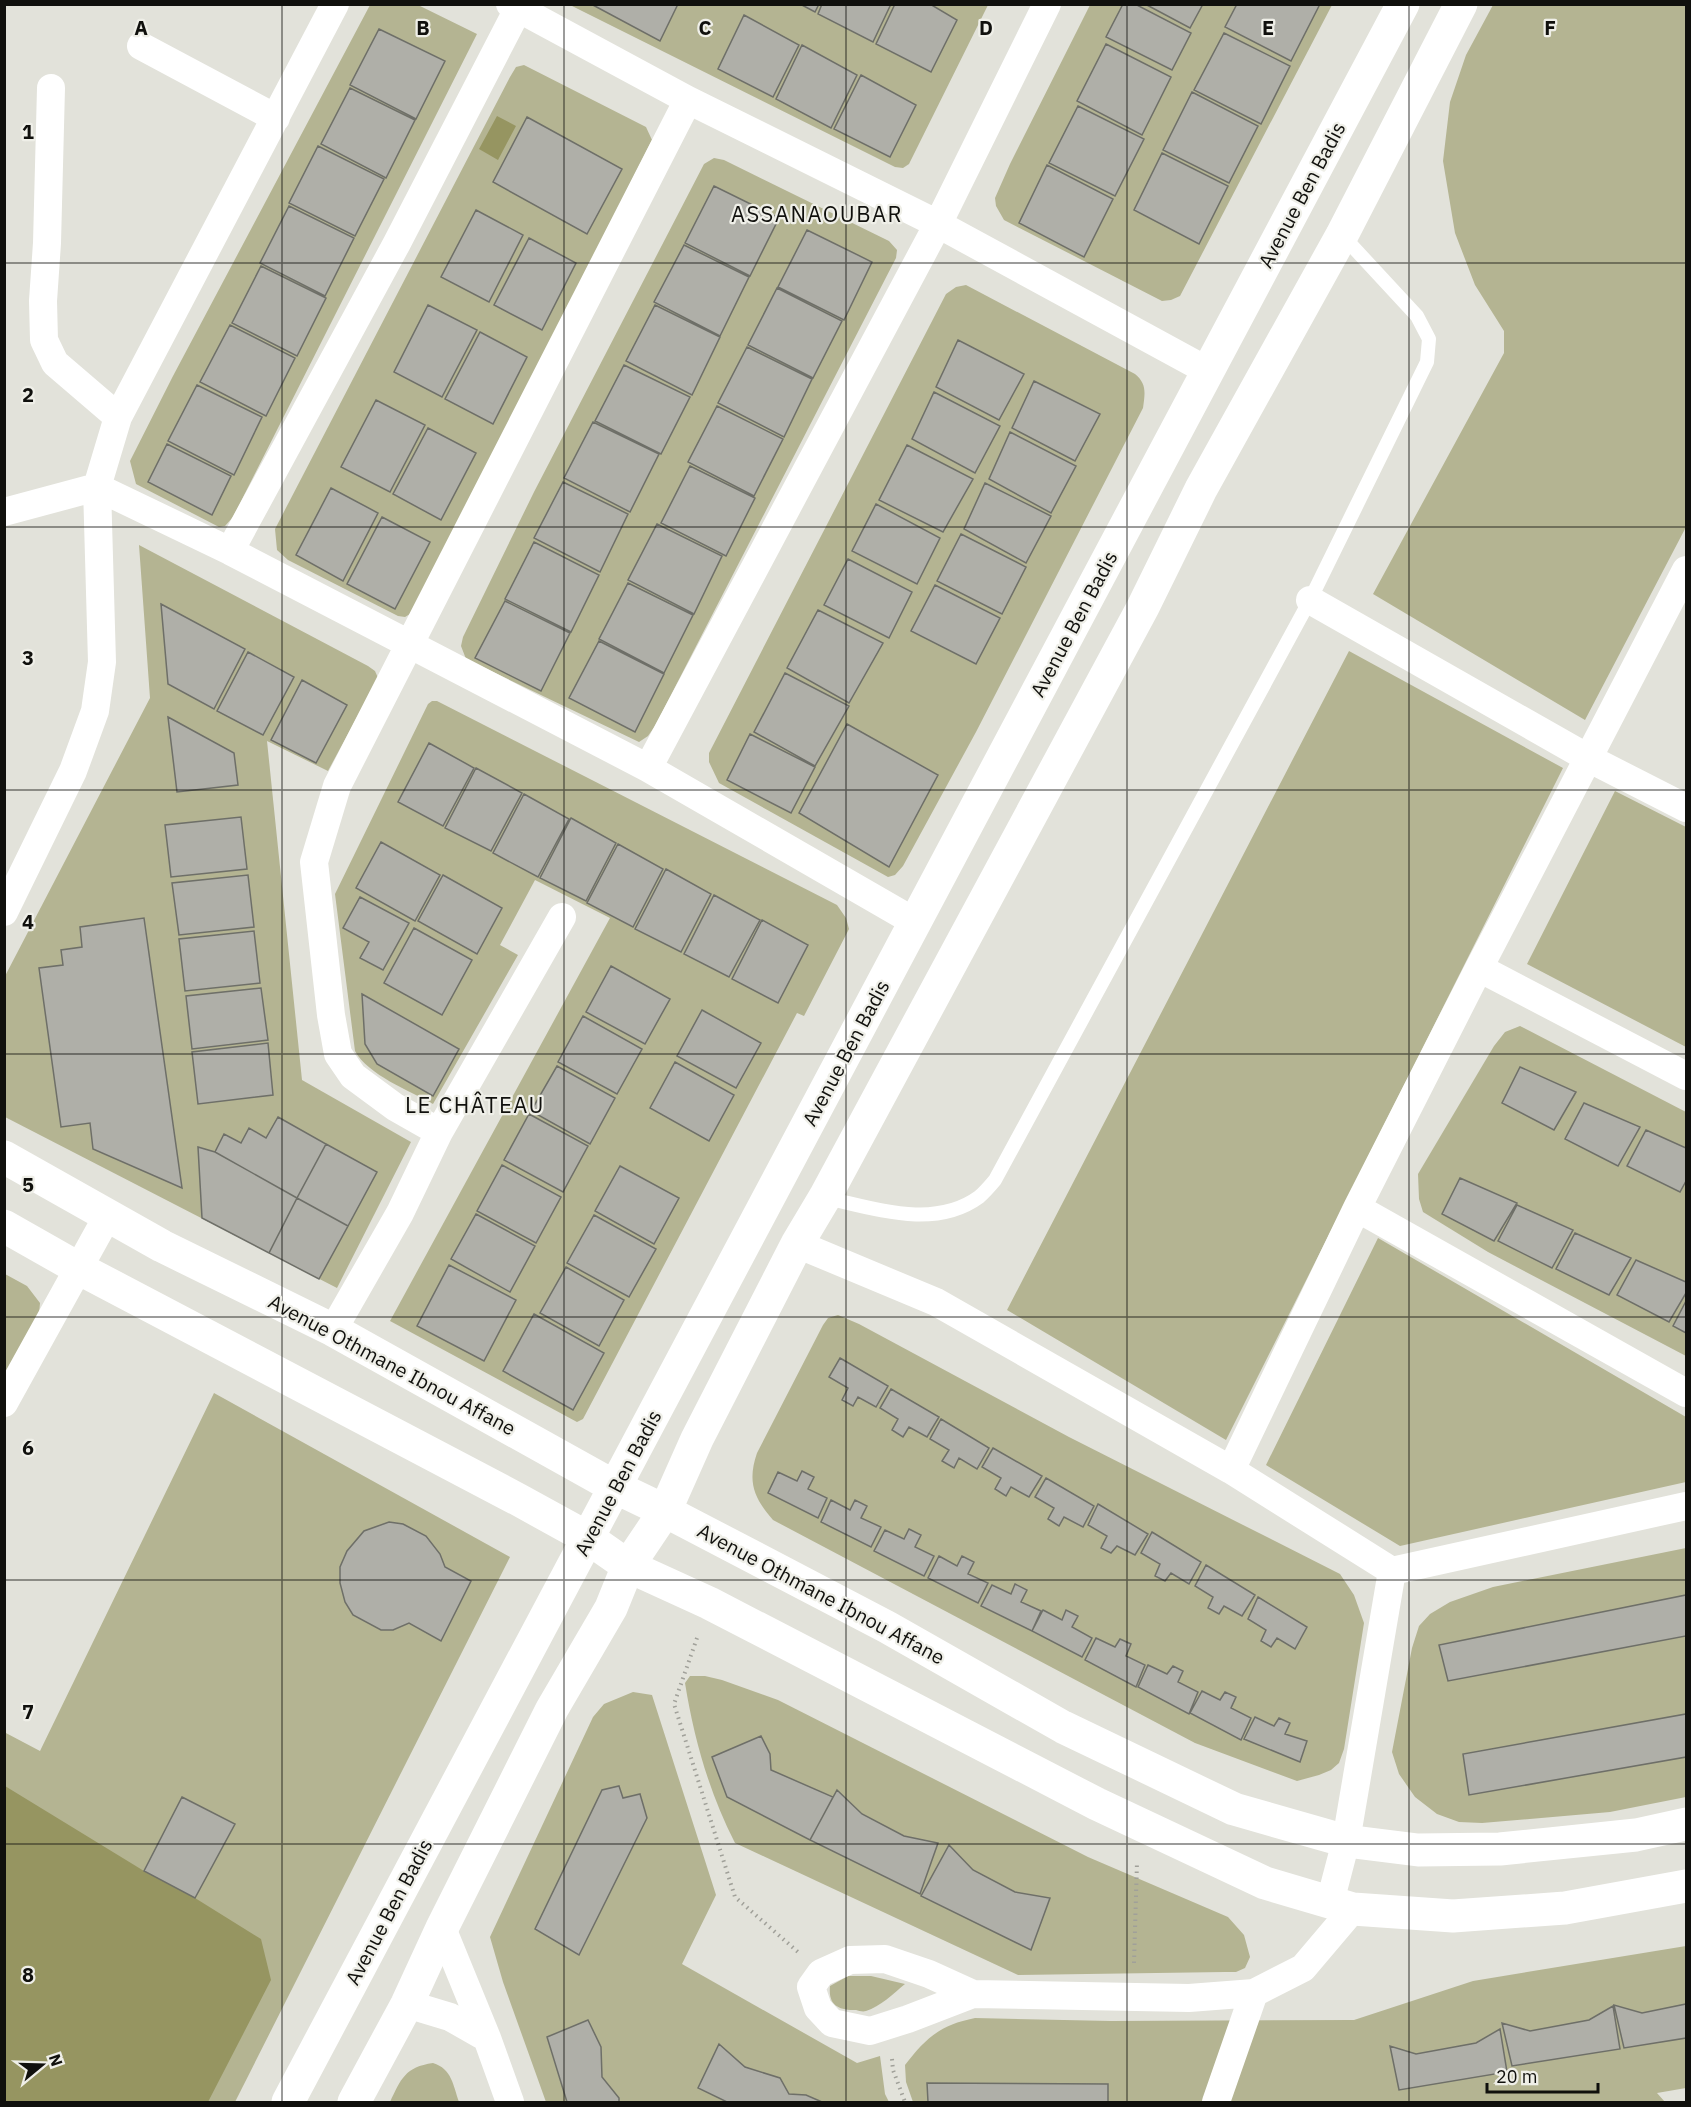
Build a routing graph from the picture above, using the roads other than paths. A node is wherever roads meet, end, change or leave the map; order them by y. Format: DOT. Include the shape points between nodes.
graph roads {
  1 [pos="335,4"];
  2 [pos="1047,4"];
  3 [pos="1403,4"];
  4 [pos="1461,4"];
  5 [pos="514,7"];
  6 [pos="141,46"];
  7 [pos="51,88"];
  8 [pos="688,100"];
  9 [pos="276,118"];
  10 [pos="938,224"];
  11 [pos="1342,235"];
  12 [pos="1208,371"];
  13 [pos="118,417"];
  14 [pos="97,487"];
  15 [pos="4,512"];
  16 [pos="230,551"];
  17 [pos="1686,570"];
  18 [pos="1310,600"];
  19 [pos="410,644"];
  20 [pos="1588,758"];
  21 [pos="648,768"];
  22 [pos="1686,808"];
  23 [pos="4,912"];
  24 [pos="562,917"];
  25 [pos="915,922"];
  26 [pos="1479,968"];
  27 [pos="1686,1076"];
  28 [pos="439,1132"];
  29 [pos="4,1157"];
  30 [pos="825,1197"];
  31 [pos="1357,1208"];
  32 [pos="108,1215"];
  33 [pos="4,1226"];
  34 [pos="797,1244"];
  35 [pos="78,1268"];
  36 [pos="333,1330"];
  37 [pos="1686,1394"];
  38 [pos="4,1403"];
  39 [pos="1231,1470"];
  40 [pos="615,1487"];
  41 [pos="1686,1506"];
  42 [pos="665,1511"];
  43 [pos="588,1538"];
  44 [pos="628,1566"];
  45 [pos="1392,1571"];
  46 [pos="1686,1824"];
  47 [pos="1346,1841"];
  48 [pos="1686,1886"];
  49 [pos="1341,1905"];
  50 [pos="442,1928"];
  51 [pos="1254,1993"];
  52 [pos="973,1994"];
  53 [pos="407,2004"];
  54 [pos="488,2038"];
  55 [pos="288,2103"];
  56 [pos="354,2103"];
  57 [pos="510,2103"];
  58 [pos="1216,2103"];
  1 -- 9 [label="street"];
  2 -- 10 [label="street"];
  3 -- 12 [label="main road, Avenue Ben Badis"];
  4 -- 11 [label="main road"];
  5 -- 8 [label="street"];
  5 -- 16 [label="street" via="397,243"];
  6 -- 9 [label="street"];
  7 -- 13 [label="street" via="44,340 55,363"];
  8 -- 10 [label="street"];
  8 -- 19 [label="street"];
  9 -- 13 [label="street"];
  10 -- 12 [label="street"];
  10 -- 21 [label="street"];
  11 -- 18 [label="lane" via="1417,316 1429,339 1427,362"];
  11 -- 30 [label="main road" via="1201,489 1137,618"];
  12 -- 25 [label="main road, Avenue Ben Badis"];
  13 -- 14 [label="street"];
  14 -- 15 [label="street"];
  14 -- 16 [label="street"];
  14 -- 23 [label="street" via="102,662 95,711 73,771"];
  16 -- 19 [label="street"];
  17 -- 20 [label="street"];
  18 -- 20 [label="street"];
  18 -- 30 [label="lane" via="995,1180 978,1197 952,1210 911,1215"];
  19 -- 21 [label="street"];
  19 -- 28 [label="street" via="337,786 314,862 338,1054 354,1076 395,1107"];
  20 -- 22 [label="street"];
  20 -- 26 [label="street"];
  21 -- 25 [label="street"];
  24 -- 28 [label="street"];
  25 -- 40 [label="main road, Avenue Ben Badis"];
  26 -- 27 [label="street"];
  26 -- 31 [label="street"];
  28 -- 36 [label="street" via="400,1213"];
  29 -- 32 [label="main road, Avenue Othmane Ibnou Affane"];
  30 -- 34 [label="main road"];
  31 -- 37 [label="street"];
  31 -- 39 [label="street"];
  32 -- 35 [label="street"];
  32 -- 36 [label="main road, Avenue Othmane Ibnou Affane" via="162,1246"];
  33 -- 35 [label="main road"];
  34 -- 39 [label="street" via="936,1302"];
  34 -- 42 [label="main road" via="697,1439"];
  35 -- 38 [label="street"];
  35 -- 43 [label="main road"];
  36 -- 40 [label="main road, Avenue Othmane Ibnou Affane"];
  39 -- 45 [label="street"];
  40 -- 42 [label="main road, Avenue Othmane Ibnou Affane"];
  40 -- 43 [label="main road, Avenue Ben Badis"];
  41 -- 45 [label="street"];
  42 -- 44 [label="main road"];
  42 -- 47 [label="main road, Avenue Othmane Ibnou Affane" via="887,1627 1063,1727 1234,1809"];
  43 -- 44 [label="main road"];
  43 -- 55 [label="main road, Avenue Ben Badis"];
  44 -- 49 [label="main road" via="709,1603 1097,1804 1265,1883"];
  44 -- 50 [label="main road" via="612,1608 552,1709"];
  45 -- 47 [label="street"];
  46 -- 47 [label="main road, Avenue Othmane Ibnou Affane" via="1636,1835 1500,1849 1418,1850"];
  47 -- 49 [label="street"];
  48 -- 49 [label="main road" via="1565,1908 1453,1916"];
  49 -- 51 [label="street" via="1303,1968"];
  50 -- 53 [label="main road"];
  50 -- 54 [label="street"];
  51 -- 52 [label="street" via="1189,1998"];
  51 -- 58 [label="street"];
  52 -- 52 [label="street" via="885,1959 850,1960 821,1972 811,1987 818,2008 832,2023 870,2031"];
  53 -- 54 [label="street" via="450,2017"];
  53 -- 56 [label="main road"];
  54 -- 57 [label="street"];
}
